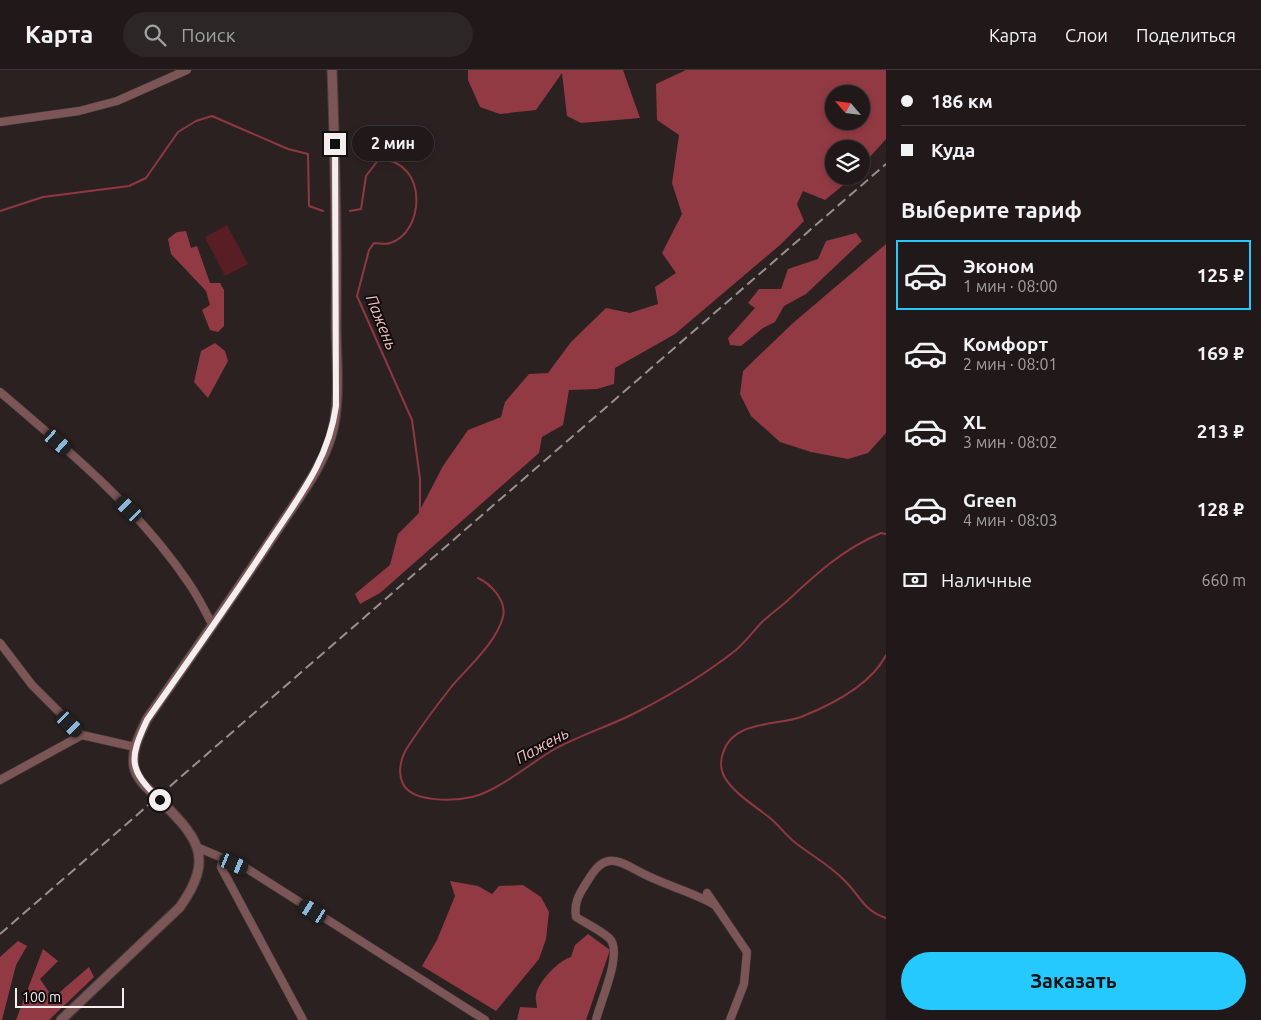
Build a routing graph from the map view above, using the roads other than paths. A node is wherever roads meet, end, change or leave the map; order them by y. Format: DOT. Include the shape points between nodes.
graph roads {
  1 [pos="187,70"];
  2 [pos="332,70"];
  3 [pos="0,122"];
  4 [pos="0,392"];
  5 [pos="213,626"];
  6 [pos="0,643"];
  7 [pos="82,736"];
  8 [pos="135,747"];
  9 [pos="0,780"];
  10 [pos="199,848"];
  11 [pos="223,859"];
  12 [pos="707,893"];
  13 [pos="715,905"];
  14 [pos="61,1020"];
  15 [pos="303,1020"];
  16 [pos="484,1020"];
  17 [pos="596,1020"];
  18 [pos="730,1020"];
  1 -- 3 [label="street" via="117,101 79,111"];
  2 -- 5 [label="street" via="336,199 336,406 332,434 302,493"];
  4 -- 5 [label="street" via="72,454 140,520 189,583"];
  5 -- 8 [label="street" via="147,720"];
  6 -- 7 [label="street" via="32,685"];
  7 -- 8 [label="street"];
  7 -- 9 [label="street"];
  8 -- 10 [label="street" via="134,767 142,784"];
  10 -- 11 [label="street"];
  10 -- 14 [label="street" via="200,866 193,888 180,907"];
  11 -- 15 [label="street" via="221,867"];
  11 -- 16 [label="street" via="246,868"];
  12 -- 13 [label="street"];
  13 -- 17 [label="street" via="624,864 610,860 600,864 574,905 576,917 611,939 615,950 612,972"];
  13 -- 18 [label="street" via="747,952 744,984"];
}
